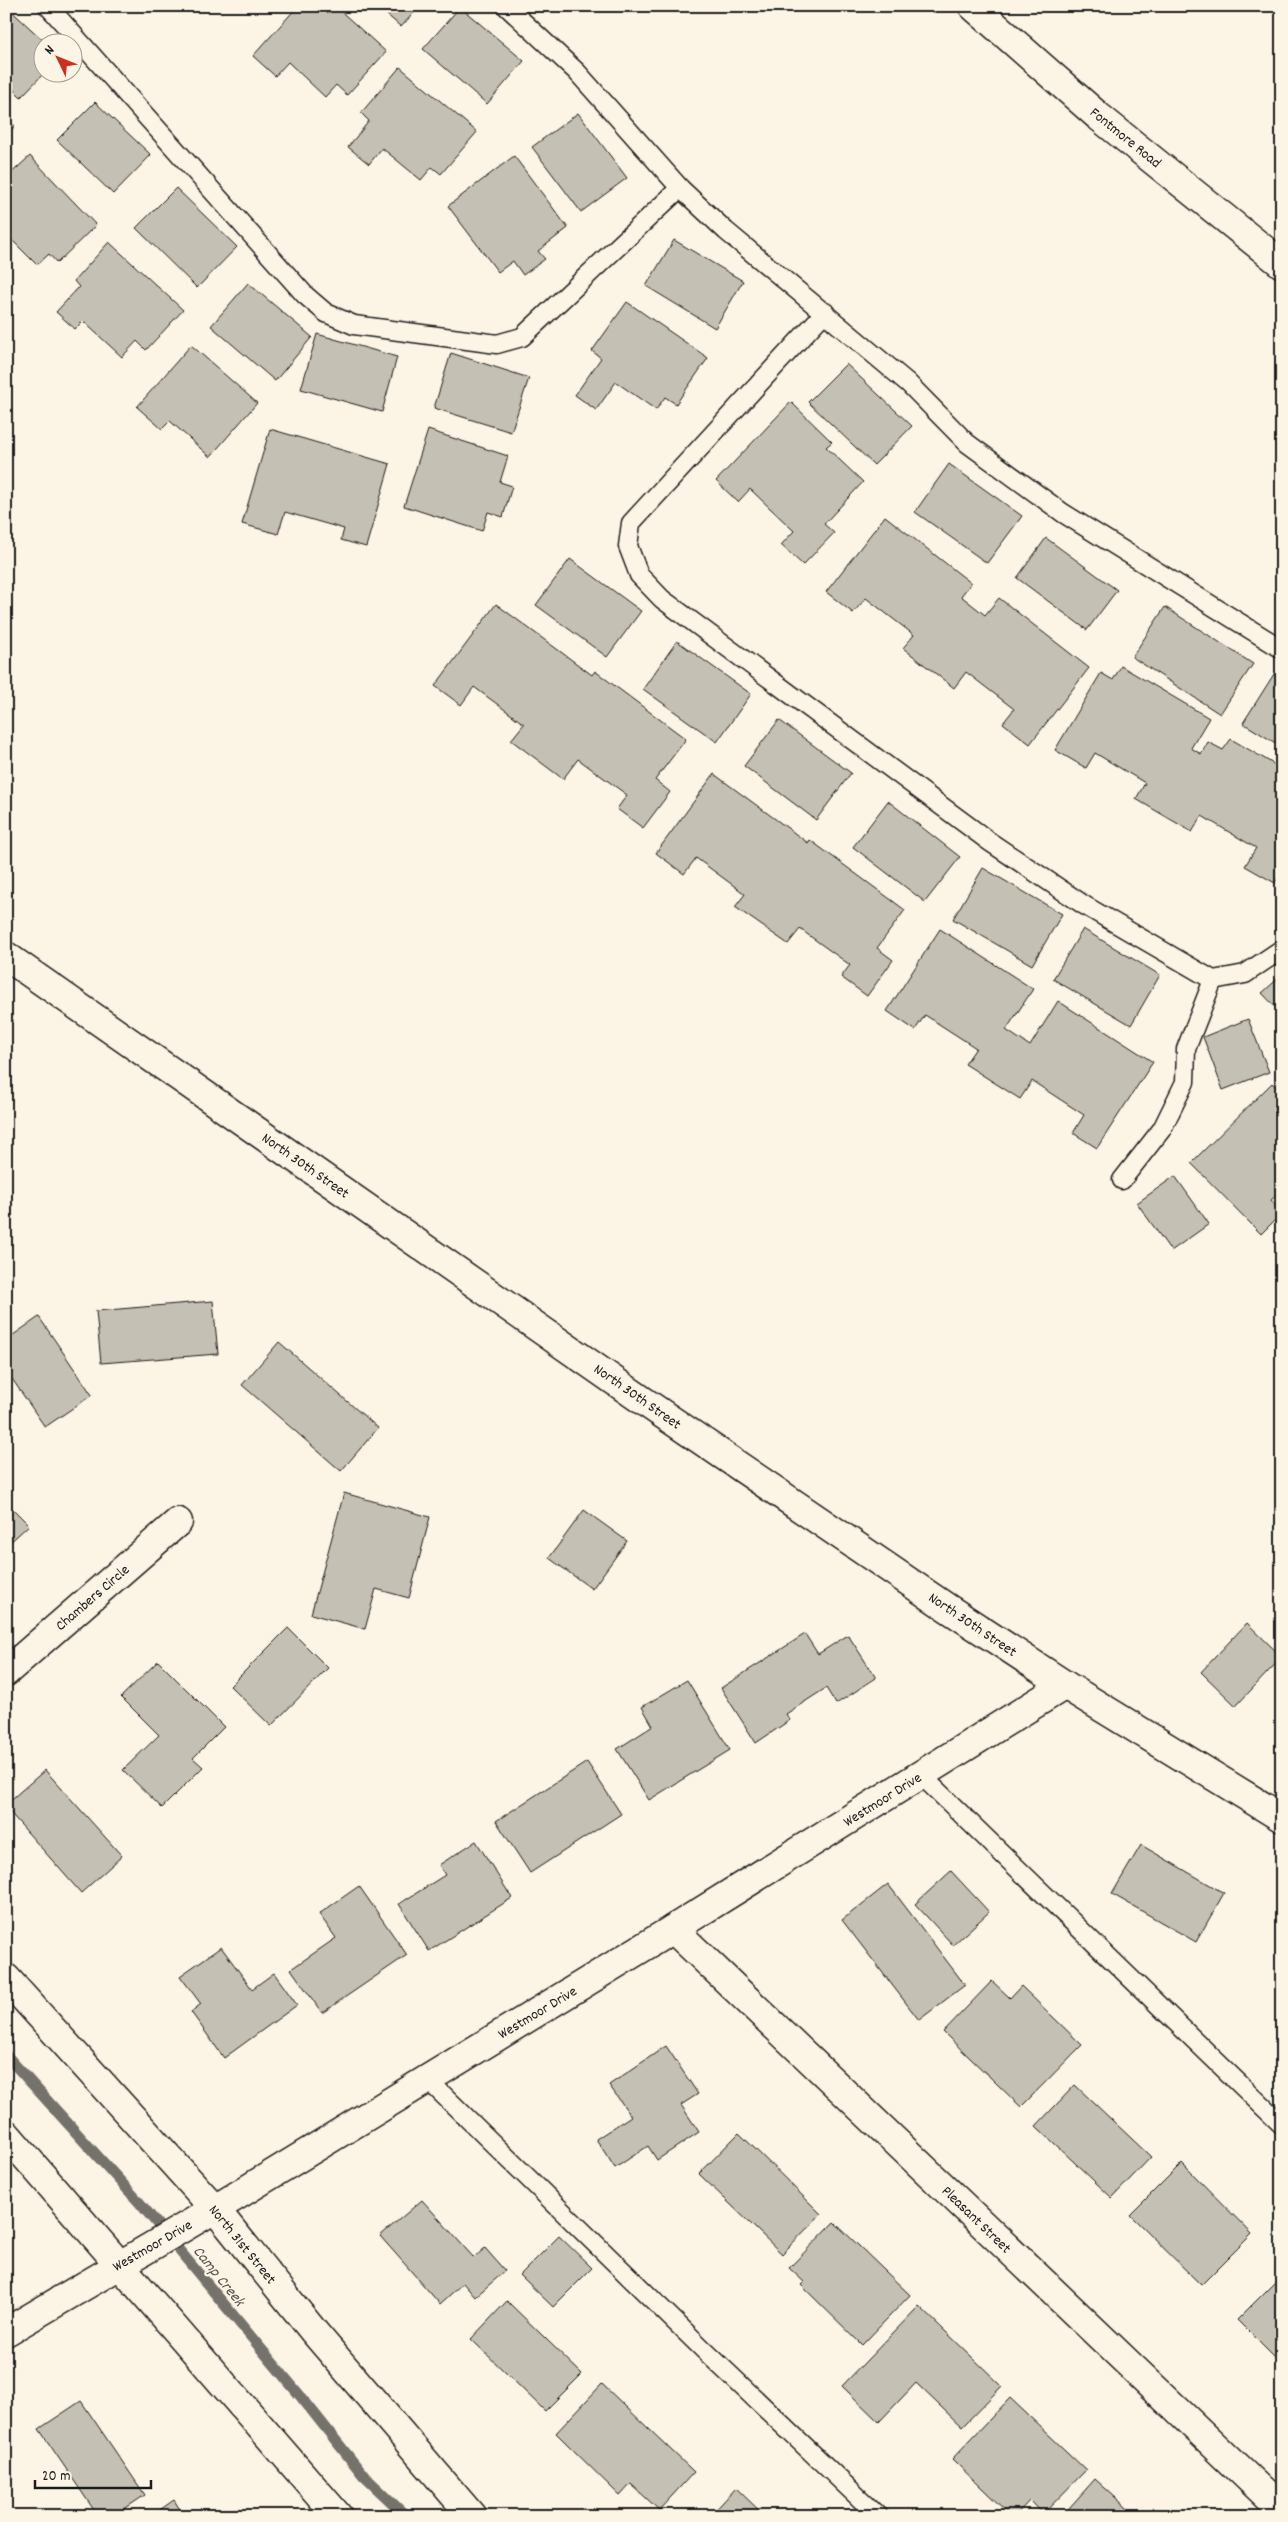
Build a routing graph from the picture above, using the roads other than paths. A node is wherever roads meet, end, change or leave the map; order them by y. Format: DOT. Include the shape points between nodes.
graph roads {
  1 [pos="48,6"];
  2 [pos="506,6"];
  3 [pos="973,6"];
  4 [pos="680,188"];
  5 [pos="1282,264"];
  6 [pos="825,312"];
  7 [pos="1282,649"];
  8 [pos="1282,949"];
  9 [pos="6,956"];
  10 [pos="1213,980"];
  11 [pos="1122,1180"];
  12 [pos="178,1522"];
  13 [pos="6,1672"];
  14 [pos="1064,1686"];
  15 [pos="920,1775"];
  16 [pos="1282,1818"];
  17 [pos="673,1929"];
  18 [pos="6,1978"];
  19 [pos="427,2079"];
  20 [pos="1282,2125"];
  21 [pos="6,2134"];
  22 [pos="215,2209"];
  23 [pos="120,2263"];
  24 [pos="6,2332"];
  25 [pos="1282,2510"];
  26 [pos="338,2516"];
  27 [pos="472,2516"];
  28 [pos="878,2516"];
  1 -- 4 [label="lane" via="305,295 326,313 354,325 497,344 522,337"];
  2 -- 4 [label="lane" via="577,72"];
  3 -- 5 [label="main road, Fontmore Road" via="1098,116"];
  4 -- 6 [label="lane" via="726,231"];
  6 -- 7 [label="lane" via="908,383 967,443 1063,513"];
  6 -- 10 [label="lane" via="631,523 628,546 639,575 662,600 990,842 1084,905"];
  8 -- 10 [label="lane" via="1246,974"];
  9 -- 14 [label="main road, North 30th Street" via="639,1398"];
  10 -- 11 [label="lane" via="1186,1049 1185,1082 1162,1129"];
  12 -- 13 [label="main road, Chambers Circle"];
  14 -- 15 [label="main road, Westmoor Drive"];
  14 -- 16 [label="main road, North 30th Street"];
  15 -- 17 [label="main road, Westmoor Drive"];
  15 -- 20 [label="lane"];
  17 -- 19 [label="main road, Westmoor Drive"];
  17 -- 25 [label="main road, Pleasant Street"];
  18 -- 22 [label="main road, North 31st Street"];
  19 -- 22 [label="main road, Westmoor Drive"];
  19 -- 28 [label="lane"];
  21 -- 23 [label="main road"];
  22 -- 23 [label="main road, Westmoor Drive"];
  22 -- 27 [label="main road, North 31st Street" via="315,2333"];
  23 -- 24 [label="main road, Westmoor Drive"];
  23 -- 26 [label="main road"];
}
